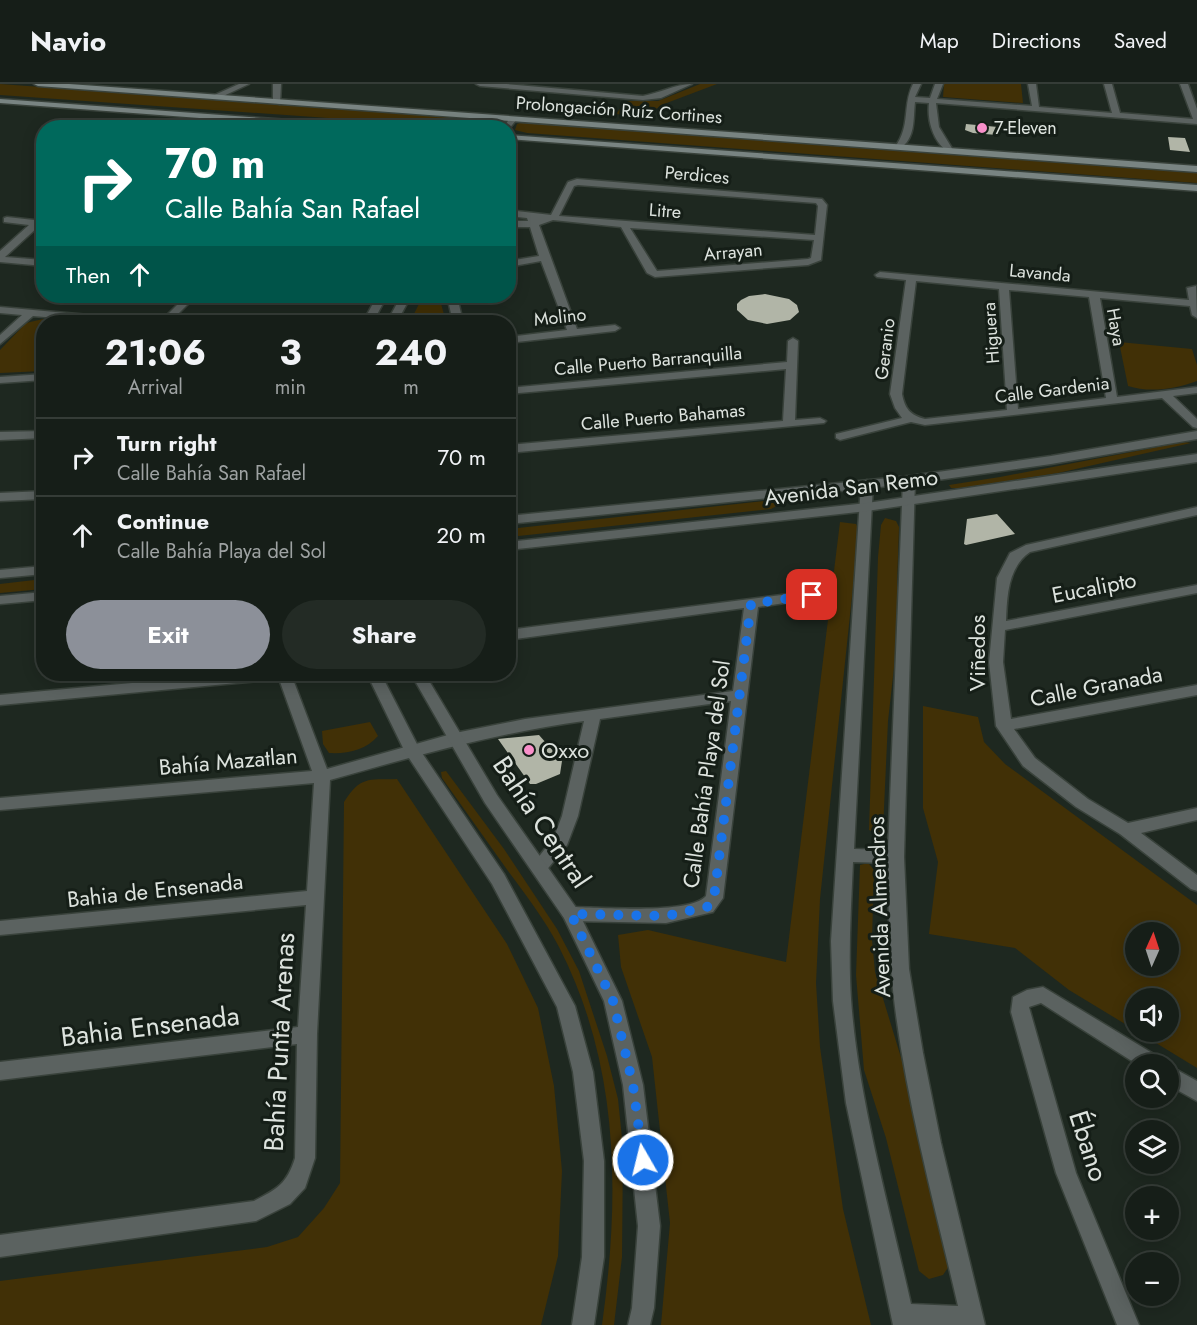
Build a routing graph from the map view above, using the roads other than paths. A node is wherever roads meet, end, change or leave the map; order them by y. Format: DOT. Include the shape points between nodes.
graph roads {
  1 [pos="38,84"];
  2 [pos="244,84"];
  3 [pos="277,84"];
  4 [pos="480,84"];
  5 [pos="688,84"];
  6 [pos="917,84"];
  7 [pos="939,84"];
  8 [pos="1032,84"];
  9 [pos="1108,84"];
  10 [pos="1184,84"];
  11 [pos="499,85"];
  12 [pos="214,97"];
  13 [pos="910,99"];
  14 [pos="0,101"];
  15 [pos="932,101"];
  16 [pos="277,102"];
  17 [pos="1036,110"];
  18 [pos="478,116"];
  19 [pos="1117,116"];
  20 [pos="513,118"];
  21 [pos="262,120"];
  22 [pos="477,120"];
  23 [pos="1197,121"];
  24 [pos="516,138"];
  25 [pos="899,147"];
  26 [pos="949,150"];
  27 [pos="1197,169"];
  28 [pos="1197,188"];
  29 [pos="516,215"];
  30 [pos="554,217"];
  31 [pos="7,220"];
  32 [pos="532,220"];
  33 [pos="36,223"];
  34 [pos="516,223"];
  35 [pos="624,225"];
  36 [pos="36,226"];
  37 [pos="819,238"];
  38 [pos="0,257"];
  39 [pos="544,258"];
  40 [pos="36,262"];
  41 [pos="516,263"];
  42 [pos="880,275"];
  43 [pos="911,278"];
  44 [pos="1004,286"];
  45 [pos="1192,288"];
  46 [pos="1094,295"];
  47 [pos="184,303"];
  48 [pos="1196,303"];
  49 [pos="0,310"];
  50 [pos="30,313"];
  51 [pos="53,315"];
  52 [pos="172,315"];
  53 [pos="1197,315"];
  54 [pos="615,328"];
  55 [pos="573,333"];
  56 [pos="516,339"];
  57 [pos="0,341"];
  58 [pos="793,341"];
  59 [pos="791,365"];
  60 [pos="36,378"];
  61 [pos="0,380"];
  62 [pos="516,390"];
  63 [pos="1196,391"];
  64 [pos="1164,394"];
  65 [pos="1113,401"];
  66 [pos="1014,413"];
  67 [pos="911,419"];
  68 [pos="820,421"];
  69 [pos="789,423"];
  70 [pos="1197,425"];
  71 [pos="36,434"];
  72 [pos="1197,435"];
  73 [pos="0,436"];
  74 [pos="840,436"];
  75 [pos="516,448"];
  76 [pos="1197,458"];
  77 [pos="909,480"];
  78 [pos="867,484"];
  79 [pos="36,495"];
  80 [pos="0,497"];
  81 [pos="910,502"];
  82 [pos="867,507"];
  83 [pos="1197,511"];
  84 [pos="516,519"];
  85 [pos="516,545"];
  86 [pos="36,571"];
  87 [pos="0,574"];
  88 [pos="1197,589"];
  89 [pos="812,595"];
  90 [pos="36,597"];
  91 [pos="0,600"];
  92 [pos="751,604"];
  93 [pos="999,627"];
  94 [pos="516,635"];
  95 [pos="205,681"];
  96 [pos="284,681"];
  97 [pos="378,681"];
  98 [pos="422,681"];
  99 [pos="1197,690"];
  100 [pos="740,695"];
  101 [pos="0,700"];
  102 [pos="594,713"];
  103 [pos="1004,726"];
  104 [pos="455,739"];
  105 [pos="413,752"];
  106 [pos="322,776"];
  107 [pos="0,804"];
  108 [pos="1197,814"];
  109 [pos="1126,830"];
  110 [pos="846,855"];
  111 [pos="896,857"];
  112 [pos="539,867"];
  113 [pos="1197,884"];
  114 [pos="314,897"];
  115 [pos="571,914"];
  116 [pos="0,928"];
  117 [pos="307,1034"];
  118 [pos="1137,1054"];
  119 [pos="0,1071"];
  120 [pos="1179,1081"];
  121 [pos="1197,1092"];
  122 [pos="0,1246"];
  123 [pos="903,1320"];
  124 [pos="973,1321"];
  125 [pos="583,1325"];
  126 [pos="639,1325"];
  127 [pos="1128,1325"];
  1 -- 12 [label="main road, Prolongación Ruíz Cortines"];
  2 -- 12 [label="street"];
  3 -- 16 [label="street"];
  4 -- 11 [label="street"];
  5 -- 11 [label="street" via="643,98"];
  6 -- 13 [label="street"];
  7 -- 15 [label="street"];
  8 -- 17 [label="street"];
  9 -- 19 [label="street"];
  10 -- 23 [label="street"];
  12 -- 16 [label="main road, Prolongación Ruíz Cortines"];
  13 -- 15 [label="street"];
  13 -- 25 [label="street" via="909,135"];
  14 -- 21 [label="main road"];
  15 -- 17 [label="street"];
  15 -- 26 [label="street" via="935,131"];
  16 -- 18 [label="main road, Prolongación Ruíz Cortines"];
  17 -- 19 [label="street"];
  18 -- 20 [label="main road, Prolongación Ruíz Cortines"];
  18 -- 22 [label="street"];
  19 -- 23 [label="street"];
  20 -- 25 [label="main road, Prolongación Ruíz Cortines"];
  24 -- 28 [label="main road, Prolongación Ruíz Cortines"];
  25 -- 26 [label="main road, Prolongación Ruíz Cortines"];
  26 -- 27 [label="main road, Prolongación Ruíz Cortines"];
  29 -- 32 [label="street, Litre"];
  30 -- 32 [label="street, Litre"];
  30 -- 35 [label="street, Litre"];
  30 -- 37 [label="street, Perdices" via="574,182 819,201 823,205"];
  31 -- 33 [label="street"];
  32 -- 34 [label="street, Litre"];
  32 -- 39 [label="street"];
  35 -- 37 [label="street, Litre"];
  35 -- 37 [label="street, Arrayan" via="650,272 655,274 813,261"];
  36 -- 38 [label="street"];
  38 -- 40 [label="street"];
  39 -- 41 [label="street"];
  39 -- 55 [label="street"];
  42 -- 43 [label="street, Lavanda"];
  43 -- 44 [label="street, Lavanda"];
  43 -- 67 [label="street, Geranio" via="896,394 902,413"];
  44 -- 46 [label="street, Lavanda"];
  44 -- 66 [label="street, Higuera"];
  45 -- 48 [label="street"];
  46 -- 48 [label="street, Lavanda"];
  46 -- 65 [label="street, Haya"];
  47 -- 52 [label="street"];
  48 -- 53 [label="street"];
  49 -- 50 [label="street"];
  50 -- 51 [label="street"];
  50 -- 57 [label="street"];
  54 -- 55 [label="street, Molino"];
  55 -- 56 [label="street, Molino"];
  58 -- 59 [label="street"];
  59 -- 62 [label="street, Calle Puerto Barranquilla"];
  59 -- 69 [label="street"];
  60 -- 61 [label="street"];
  63 -- 64 [label="street, Calle Gardenia"];
  64 -- 65 [label="street, Calle Gardenia"];
  64 -- 70 [label="street"];
  65 -- 66 [label="street, Calle Gardenia"];
  66 -- 67 [label="street, Calle Gardenia" via="925,422"];
  67 -- 74 [label="street, Calle Gardenia"];
  68 -- 69 [label="street, Calle Puerto Bahamas"];
  69 -- 75 [label="street, Calle Puerto Bahamas"];
  71 -- 73 [label="street"];
  72 -- 77 [label="street, Avenida San Remo"];
  76 -- 81 [label="street, Avenida San Remo"];
  77 -- 78 [label="street, Avenida San Remo"];
  77 -- 81 [label="street, Avenida Almendros"];
  78 -- 82 [label="street, Avenida Almendros"];
  78 -- 84 [label="street, Avenida San Remo"];
  79 -- 80 [label="street"];
  81 -- 82 [label="street, Avenida San Remo"];
  81 -- 111 [label="street, Avenida Almendros"];
  82 -- 85 [label="street, Avenida San Remo"];
  82 -- 110 [label="street, Avenida Almendros"];
  83 -- 93 [label="street, Viñedos" via="1026,549 1015,556 1004,578"];
  86 -- 87 [label="street"];
  88 -- 93 [label="street, Eucalipto"];
  89 -- 92 [label="street"];
  90 -- 91 [label="street"];
  92 -- 94 [label="street"];
  92 -- 100 [label="street, Calle Bahía Playa del Sol"];
  93 -- 103 [label="street, Viñedos" via="996,662"];
  95 -- 101 [label="street"];
  96 -- 106 [label="street, Bahía Punta Arenas"];
  97 -- 105 [label="street"];
  98 -- 104 [label="street, Bahía Central"];
  99 -- 103 [label="street, Calle Granada"];
  100 -- 102 [label="street, Bahía Mazatlan"];
  100 -- 115 [label="street, Calle Bahía Playa del Sol" via="714,898 707,907 666,916"];
  102 -- 104 [label="street, Bahía Mazatlan"];
  102 -- 112 [label="street" via="570,816 561,840"];
  103 -- 109 [label="street, Viñedos" via="1029,762 1082,803"];
  104 -- 105 [label="street, Bahía Mazatlan"];
  104 -- 112 [label="street, Bahía Central"];
  105 -- 106 [label="street, Bahía Mazatlan"];
  105 -- 125 [label="street" via="498,879 566,1006 584,1072 594,1161 593,1257"];
  106 -- 107 [label="street, Bahía Mazatlan"];
  106 -- 114 [label="street, Bahía Punta Arenas"];
  108 -- 109 [label="street"];
  109 -- 113 [label="street, Viñedos"];
  110 -- 111 [label="street"];
  110 -- 123 [label="street, Avenida Almendros" via="840,941 842,1001 856,1103"];
  111 -- 124 [label="street, Avenida Almendros" via="900,969 913,1053"];
  112 -- 115 [label="street, Bahía Central"];
  114 -- 116 [label="street, Bahia de Ensenada"];
  114 -- 117 [label="street, Bahía Punta Arenas"];
  115 -- 126 [label="street, Bahía Central" via="613,1001 633,1085 649,1226"];
  117 -- 119 [label="street, Bahia Ensenada"];
  117 -- 122 [label="street, Bahía Punta Arenas" via="305,1158 298,1181 283,1197 256,1211"];
  118 -- 127 [label="street, Ébano" via="1043,995 1020,1003 1066,1173"];
  120 -- 121 [label="street"];
  123 -- 124 [label="street"];
}
